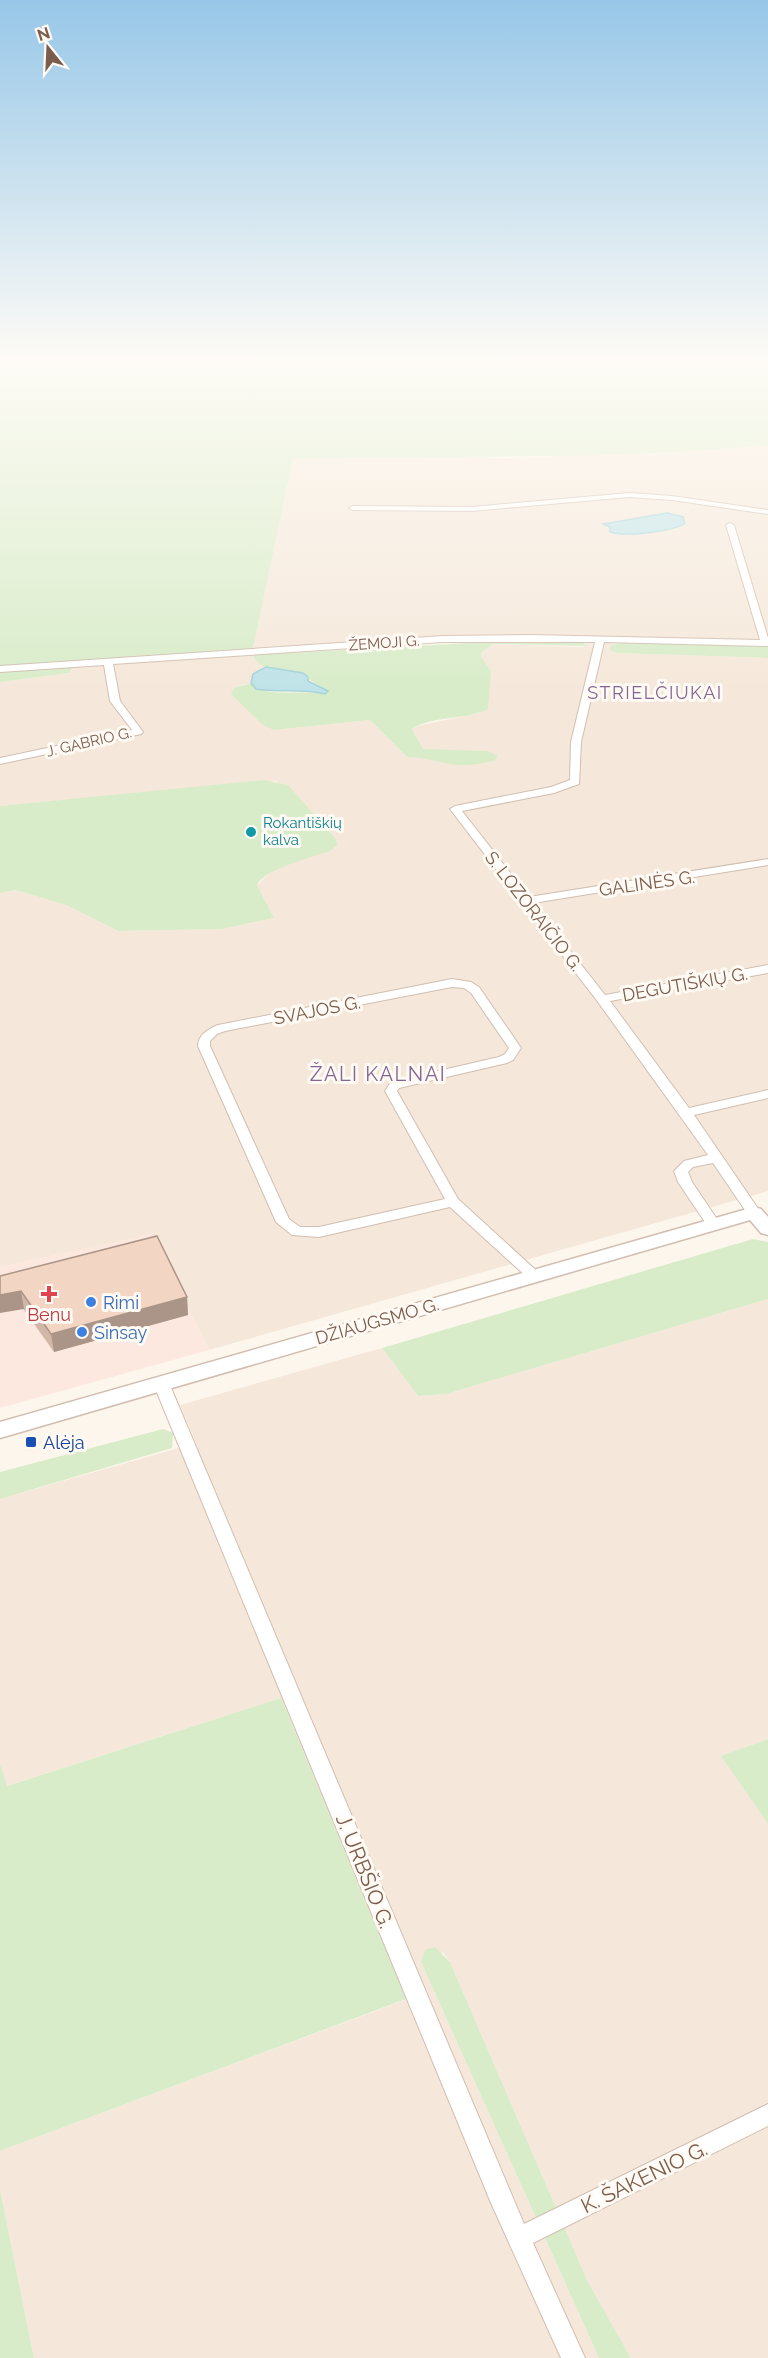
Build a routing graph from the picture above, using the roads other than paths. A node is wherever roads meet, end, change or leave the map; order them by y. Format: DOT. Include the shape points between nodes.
graph roads {
  1 [pos="353,508"];
  2 [pos="768,512"];
  3 [pos="730,525"];
  4 [pos="600,640"];
  5 [pos="766,643"];
  6 [pos="108,662"];
  7 [pos="0,669"];
  8 [pos="0,761"];
  9 [pos="768,862"];
  10 [pos="525,901"];
  11 [pos="768,969"];
  12 [pos="603,999"];
  13 [pos="768,1094"];
  14 [pos="686,1113"];
  15 [pos="715,1158"];
  16 [pos="453,1202"];
  17 [pos="754,1214"];
  18 [pos="714,1225"];
  19 [pos="768,1229"];
  20 [pos="534,1276"];
  21 [pos="161,1383"];
  22 [pos="0,1430"];
  23 [pos="768,2115"];
  24 [pos="519,2238"];
  25 [pos="573,2358"];
  1 -- 2 [label="street" via="472,509 629,495"];
  3 -- 5 [label="street"];
  4 -- 5 [label="street, ŽEMOJI G."];
  4 -- 6 [label="street, ŽEMOJI G." via="443,639"];
  4 -- 10 [label="street, S. LOZORAIČIO G." via="576,742 575,782 554,790 455,809"];
  6 -- 7 [label="street, ŽEMOJI G."];
  6 -- 8 [label="street, J. GABRIO G." via="115,701 138,732"];
  9 -- 10 [label="street, GALINĖS G."];
  10 -- 12 [label="street, S. LOZORAIČIO G."];
  11 -- 12 [label="street, DEGUTIŠKIŲ G."];
  12 -- 14 [label="street, S. LOZORAIČIO G."];
  13 -- 14 [label="street"];
  14 -- 15 [label="street, S. LOZORAIČIO G."];
  15 -- 17 [label="street, S. LOZORAIČIO G."];
  15 -- 18 [label="street" via="689,1164 681,1171"];
  16 -- 16 [label="street, SVAJOS G." via="391,1091 395,1085 503,1060 513,1052 515,1048 476,990 452,983 222,1028 204,1040 288,1227 297,1232 319,1232"];
  16 -- 20 [label="street, SVAJOS G."];
  17 -- 18 [label="street, DŽIAUGSMO G."];
  17 -- 19 [label="street, S. LOZORAIČIO G."];
  18 -- 20 [label="street, DŽIAUGSMO G."];
  20 -- 21 [label="street, DŽIAUGSMO G."];
  21 -- 22 [label="street, DŽIAUGSMO G."];
  21 -- 24 [label="street, J. URBŠIO G."];
  23 -- 24 [label="street, K. ŠAKENIO G."];
  24 -- 25 [label="street, J. URBŠIO G."];
}
